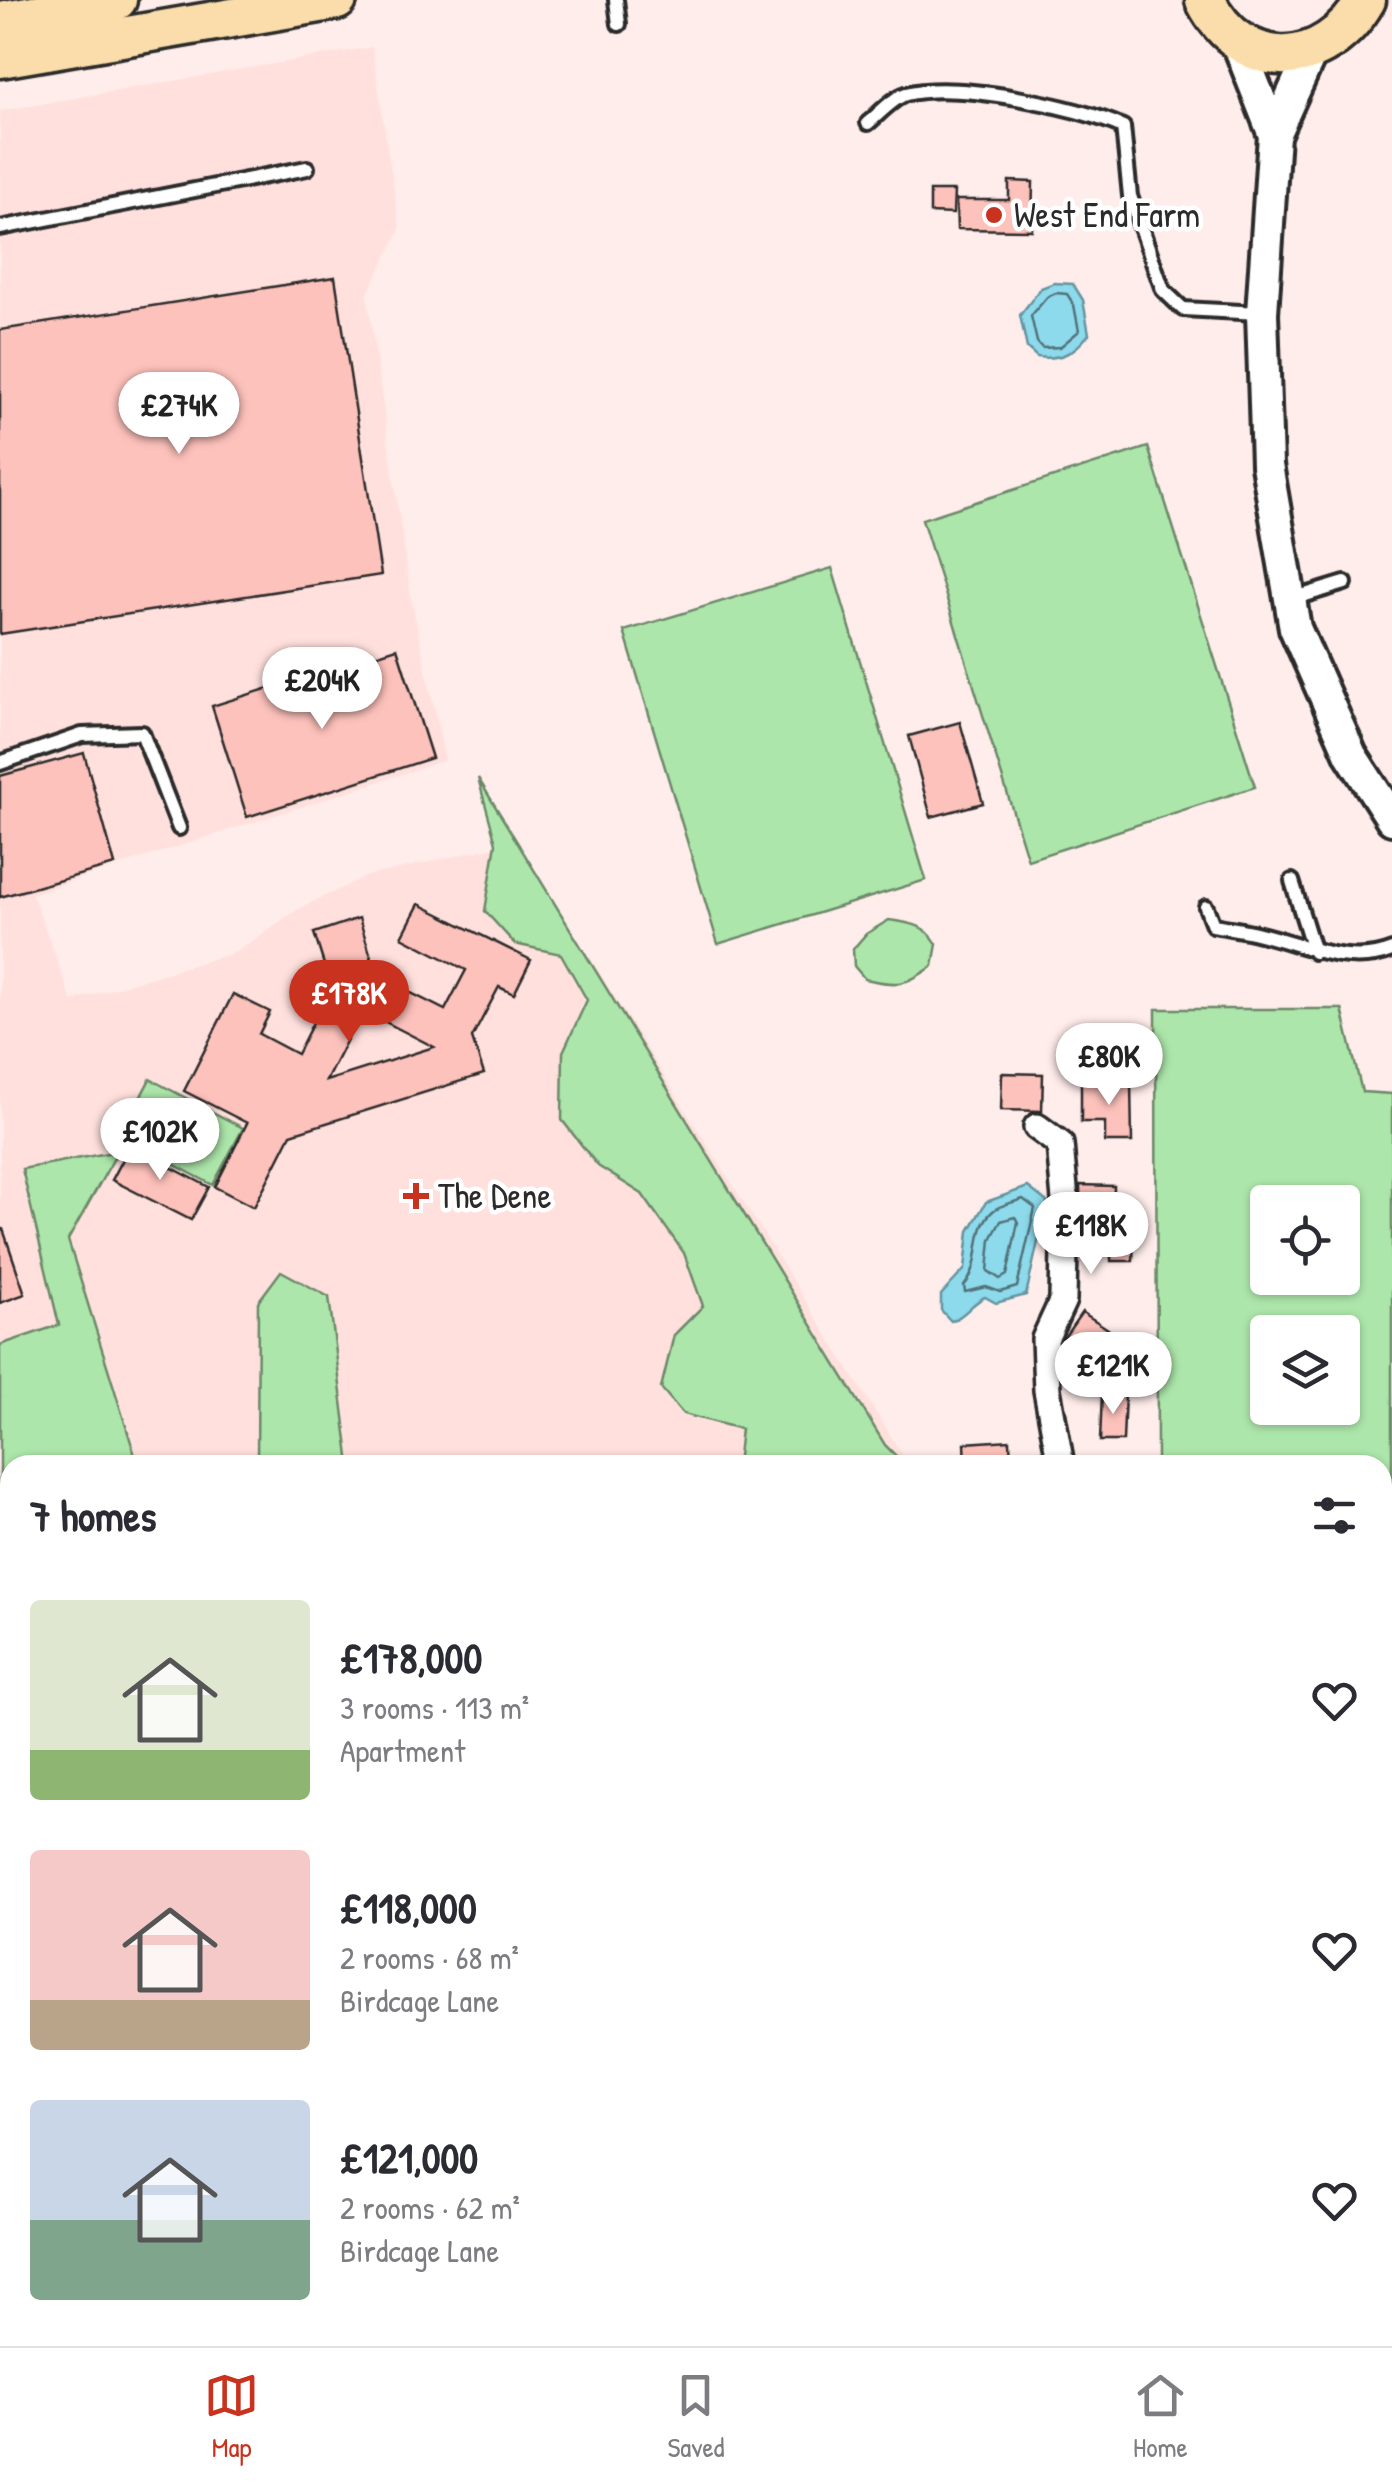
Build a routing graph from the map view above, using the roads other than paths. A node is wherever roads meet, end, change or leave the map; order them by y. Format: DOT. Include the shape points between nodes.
graph roads {
  1 [pos="117,0"];
  2 [pos="337,0"];
  3 [pos="616,0"];
  4 [pos="1204,1"];
  5 [pos="1360,11"];
  6 [pos="0,21"];
  7 [pos="1392,22"];
  8 [pos="619,24"];
  9 [pos="1238,41"];
  10 [pos="1312,51"];
  11 [pos="0,58"];
  12 [pos="868,122"];
  13 [pos="1274,135"];
  14 [pos="306,168"];
  15 [pos="0,228"];
  16 [pos="1262,313"];
  17 [pos="1345,583"];
  18 [pos="1289,600"];
  19 [pos="0,763"];
  20 [pos="1392,819"];
  21 [pos="179,828"];
  22 [pos="1292,881"];
  23 [pos="1206,908"];
  24 [pos="1392,950"];
  25 [pos="1314,952"];
  26 [pos="1037,1127"];
  27 [pos="1060,1455"];
  1 -- 6 [label="main road"];
  2 -- 11 [label="main road"];
  3 -- 8 [label="lane"];
  4 -- 9 [label="main road"];
  5 -- 7 [label="main road"];
  5 -- 10 [label="main road" via="1335,40"];
  9 -- 10 [label="main road" via="1261,52"];
  9 -- 13 [label="street"];
  10 -- 13 [label="street"];
  12 -- 16 [label="lane" via="904,94 964,90 1098,115 1123,126 1130,196 1163,290 1183,308"];
  13 -- 16 [label="street"];
  14 -- 15 [label="lane"];
  16 -- 18 [label="street" via="1268,464"];
  17 -- 18 [label="lane"];
  18 -- 20 [label="street" via="1351,754"];
  19 -- 21 [label="lane" via="82,735 142,733"];
  22 -- 25 [label="lane"];
  23 -- 25 [label="lane" via="1213,925"];
  24 -- 25 [label="lane" via="1376,957"];
  26 -- 27 [label="street" via="1060,1144 1065,1200 1063,1300 1045,1339"];
}
